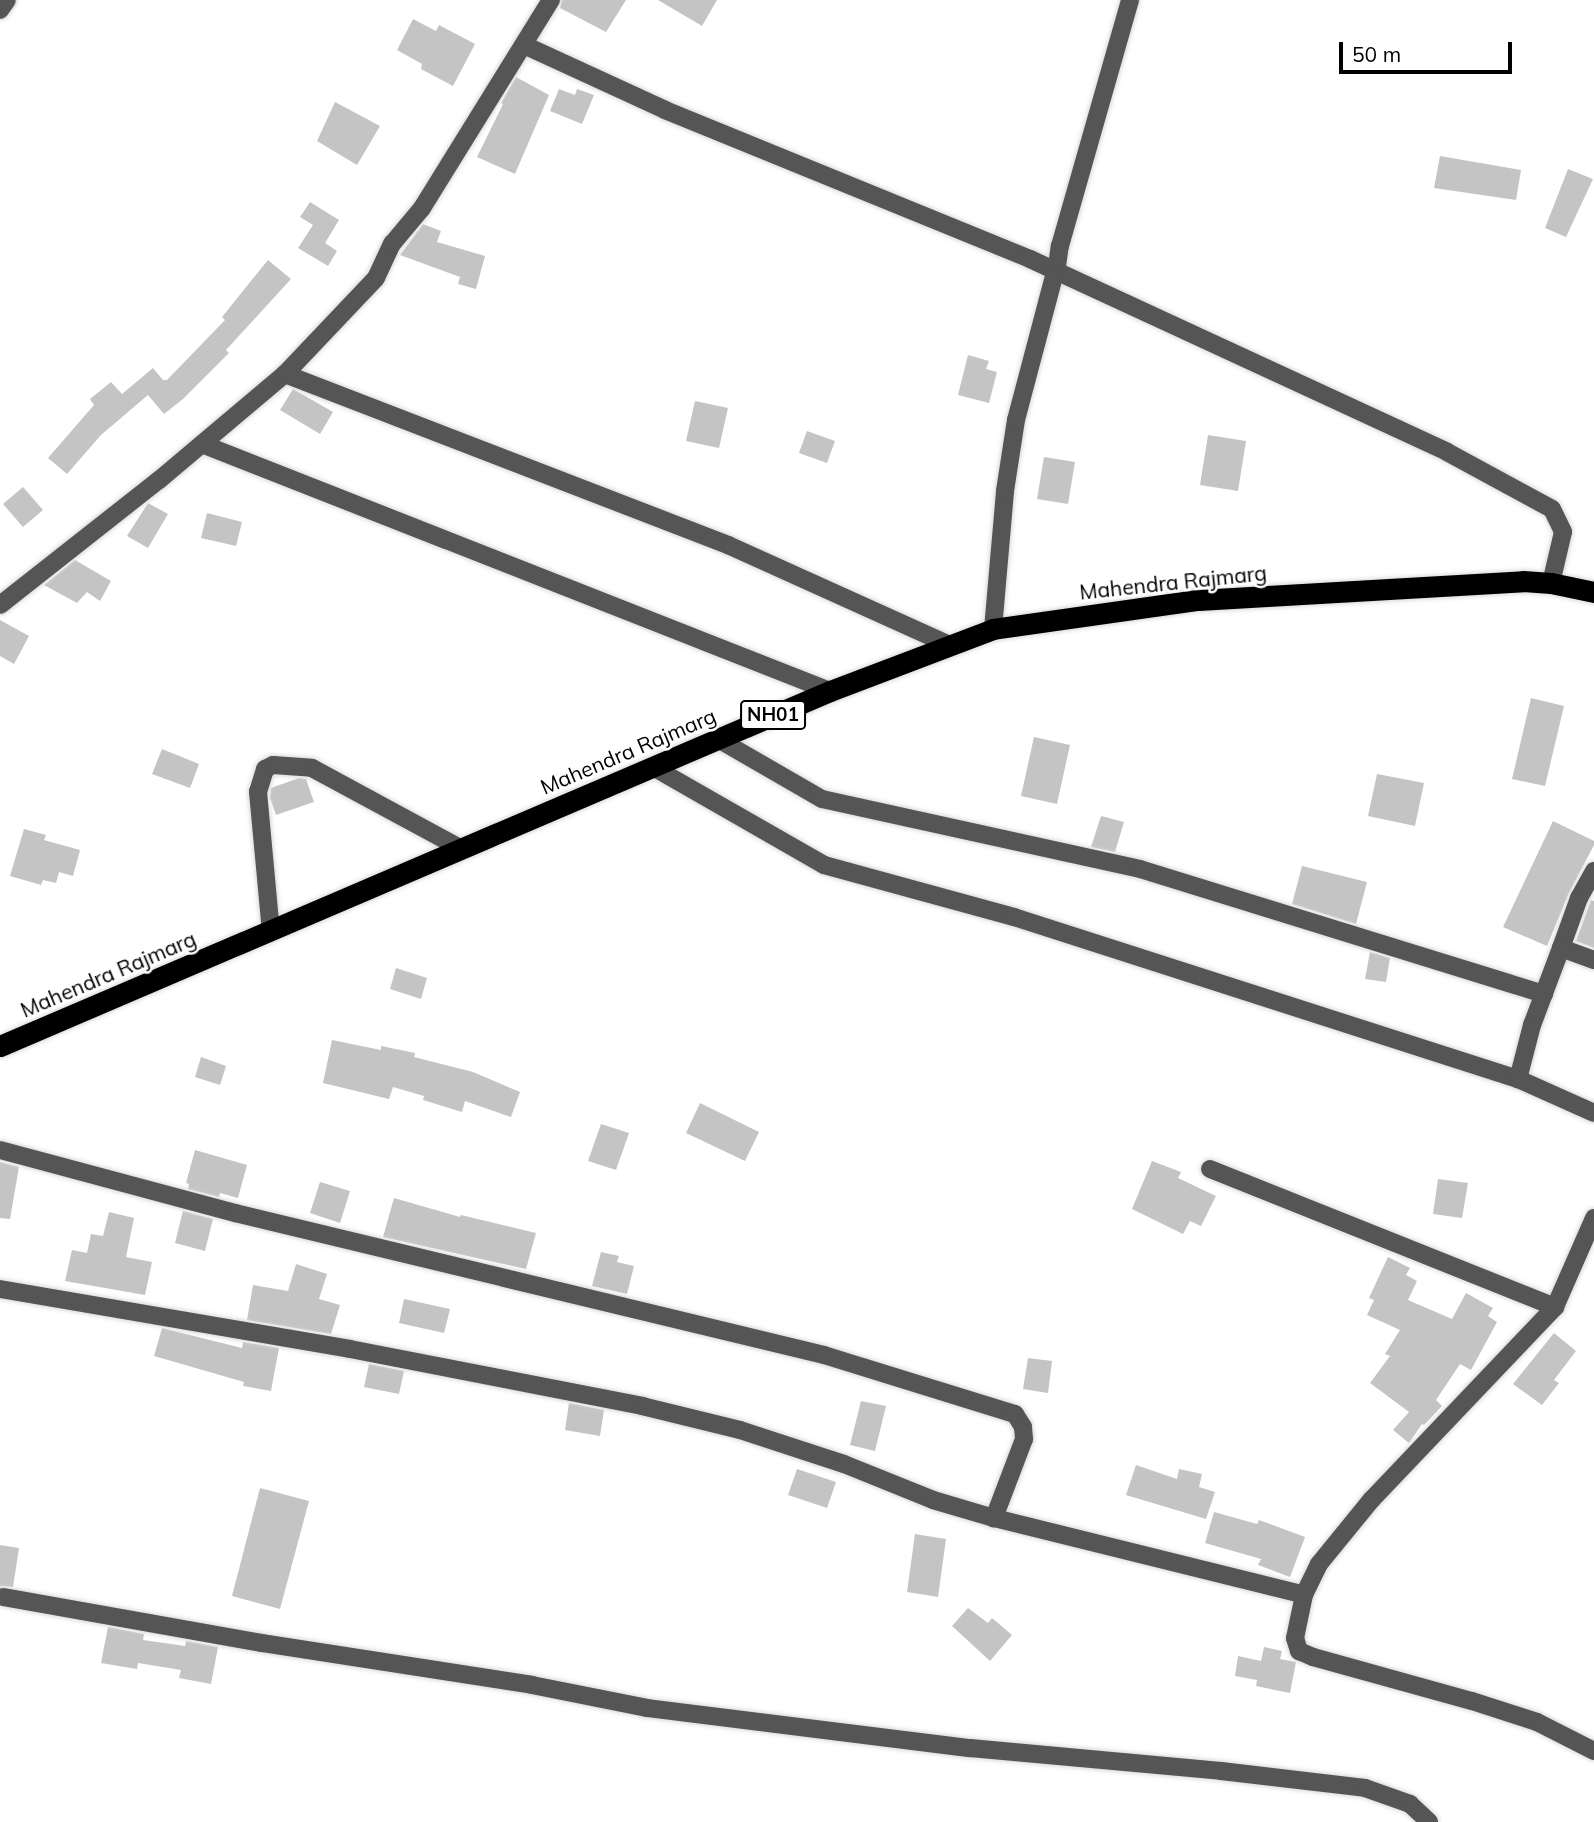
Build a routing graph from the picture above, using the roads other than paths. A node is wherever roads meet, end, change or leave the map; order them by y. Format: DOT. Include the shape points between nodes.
graph roads {
  1 [pos="7,0"];
  2 [pos="551,0"];
  3 [pos="1130,0"];
  4 [pos="0,10"];
  5 [pos="524,45"];
  6 [pos="1056,273"];
  7 [pos="285,374"];
  8 [pos="202,444"];
  9 [pos="1551,583"];
  10 [pos="1594,592"];
  11 [pos="0,604"];
  12 [pos="993,629"];
  13 [pos="949,645"];
  14 [pos="830,691"];
  15 [pos="718,739"];
  16 [pos="653,767"];
  17 [pos="462,849"];
  18 [pos="1594,871"];
  19 [pos="271,932"];
  20 [pos="1561,948"];
  21 [pos="1594,960"];
  22 [pos="1544,994"];
  23 [pos="0,1046"];
  24 [pos="1518,1079"];
  25 [pos="1594,1113"];
  26 [pos="0,1150"];
  27 [pos="1210,1170"];
  28 [pos="1594,1218"];
  29 [pos="0,1289"];
  30 [pos="1555,1307"];
  31 [pos="994,1518"];
  32 [pos="1304,1595"];
  33 [pos="3,1597"];
  34 [pos="1594,1751"];
  35 [pos="1429,1822"];
  1 -- 4 [label="street"];
  2 -- 5 [label="street"];
  3 -- 6 [label="street"];
  5 -- 6 [label="street" via="665,110"];
  5 -- 7 [label="street" via="422,208 392,244 376,278"];
  6 -- 9 [label="street" via="1447,452 1552,509 1563,532"];
  6 -- 12 [label="street" via="1016,420"];
  7 -- 8 [label="street"];
  7 -- 13 [label="street" via="728,545"];
  8 -- 11 [label="street"];
  8 -- 14 [label="street"];
  9 -- 10 [label="highway, Mahendra Rajmarg / NH01"];
  9 -- 12 [label="highway, Mahendra Rajmarg / NH01" via="1198,600"];
  12 -- 13 [label="highway, Mahendra Rajmarg / NH01"];
  13 -- 14 [label="highway, Mahendra Rajmarg / NH01"];
  14 -- 15 [label="highway, Mahendra Rajmarg / NH01"];
  15 -- 16 [label="highway, Mahendra Rajmarg / NH01"];
  15 -- 22 [label="street" via="822,799 1140,869"];
  16 -- 17 [label="highway, Mahendra Rajmarg / NH01"];
  16 -- 24 [label="street" via="824,865 1014,917"];
  17 -- 19 [label="highway, Mahendra Rajmarg / NH01"];
  17 -- 19 [label="street" via="312,768 273,765 265,769 258,792"];
  18 -- 20 [label="street"];
  19 -- 23 [label="highway, Mahendra Rajmarg / NH01"];
  20 -- 21 [label="street"];
  20 -- 22 [label="street"];
  22 -- 24 [label="street"];
  24 -- 25 [label="street"];
  26 -- 31 [label="street" via="490,1276 824,1355 1015,1414 1024,1427 1024,1440"];
  27 -- 30 [label="street"];
  28 -- 30 [label="street"];
  29 -- 31 [label="street" via="350,1349 642,1406 740,1430"];
  30 -- 32 [label="street" via="1372,1499 1319,1564"];
  31 -- 32 [label="street"];
  32 -- 34 [label="street" via="1295,1637 1299,1651 1537,1722"];
  33 -- 35 [label="street" via="647,1708 970,1748 1365,1788 1410,1804"];
}
